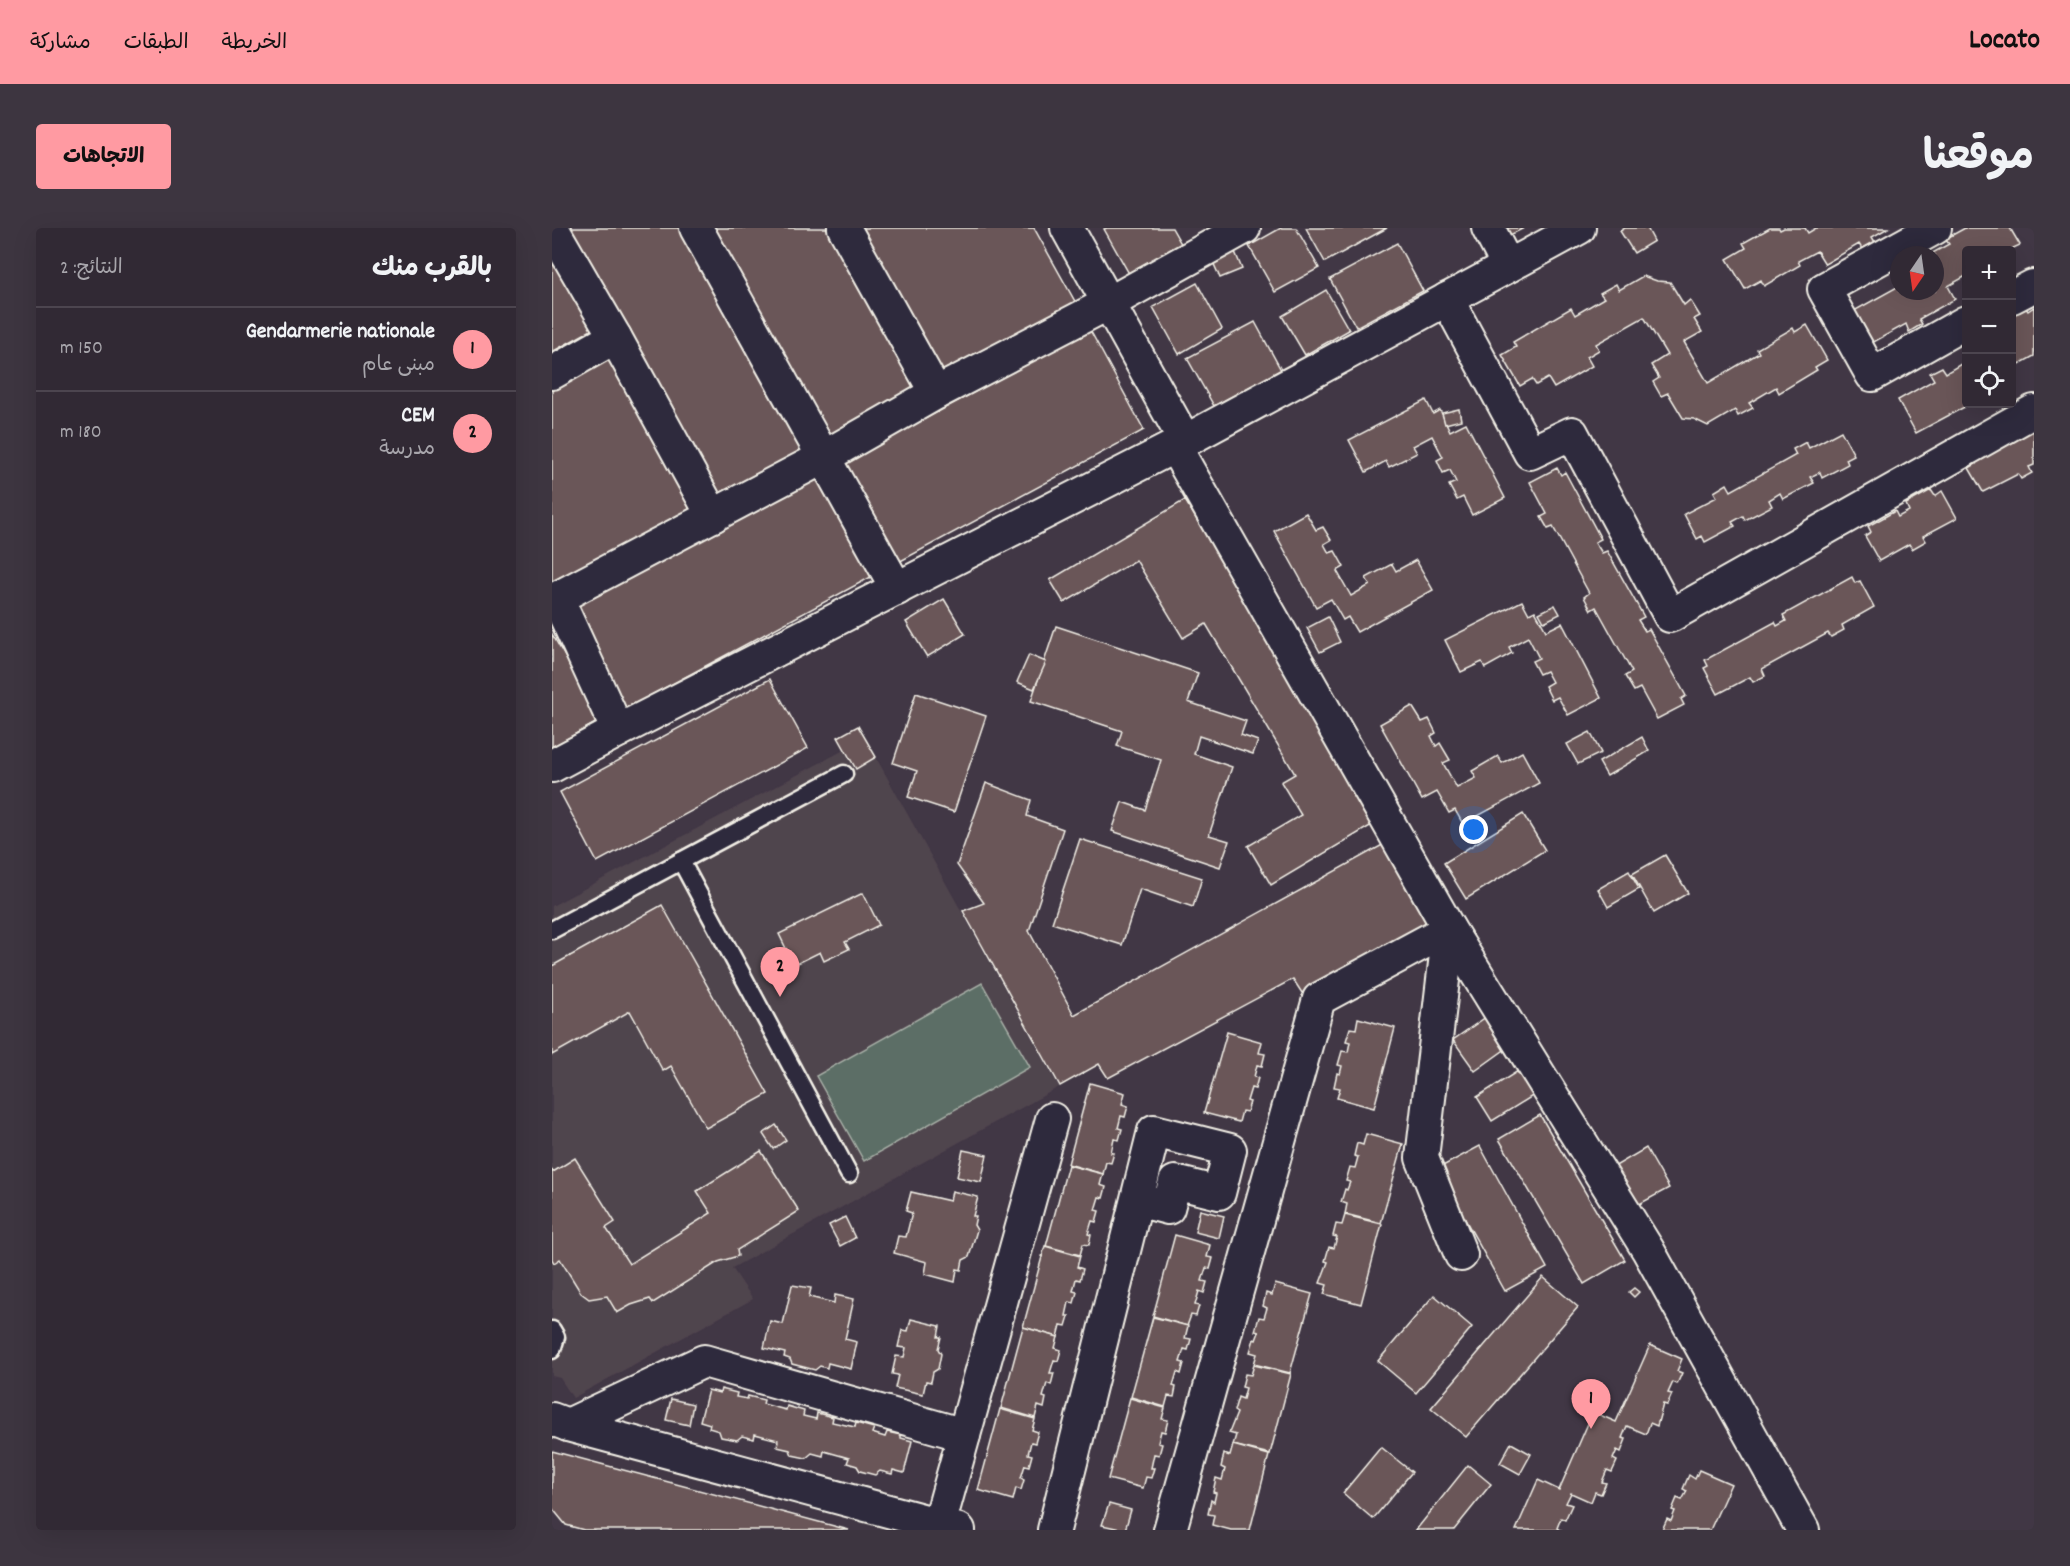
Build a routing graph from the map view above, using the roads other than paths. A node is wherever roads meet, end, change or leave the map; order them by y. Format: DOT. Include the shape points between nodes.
graph roads {
  1 [pos="552,228"];
  2 [pos="696,228"];
  3 [pos="844,228"];
  4 [pos="1067,228"];
  5 [pos="1244,228"];
  6 [pos="1488,228"];
  7 [pos="1579,228"];
  8 [pos="1935,228"];
  9 [pos="1508,266"];
  10 [pos="1447,299"];
  11 [pos="1108,303"];
  12 [pos="1962,324"];
  13 [pos="615,337"];
  14 [pos="552,373"];
  15 [pos="936,393"];
  16 [pos="2034,411"];
  17 [pos="1180,444"];
  18 [pos="824,457"];
  19 [pos="713,516"];
  20 [pos="897,589"];
  21 [pos="555,599"];
  22 [pos="618,731"];
  23 [pos="552,766"];
  24 [pos="844,774"];
  25 [pos="681,861"];
  26 [pos="552,930"];
  27 [pos="1449,930"];
  28 [pos="1052,1119"];
  29 [pos="849,1174"];
  30 [pos="1137,1200"];
  31 [pos="1461,1256"];
  32 [pos="552,1330"];
  33 [pos="552,1350"];
  34 [pos="560,1422"];
  35 [pos="964,1435"];
  36 [pos="949,1527"];
  37 [pos="1054,1530"];
  38 [pos="1170,1530"];
  39 [pos="1803,1530"];
  1 -- 13 [label="street"];
  2 -- 18 [label="street"];
  3 -- 15 [label="street"];
  4 -- 11 [label="street"];
  5 -- 11 [label="street"];
  6 -- 9 [label="street"];
  7 -- 9 [label="street"];
  8 -- 12 [label="street" via="1824,290 1872,375"];
  9 -- 10 [label="street"];
  10 -- 16 [label="street" via="1530,453 1572,432 1670,616"];
  10 -- 17 [label="street"];
  11 -- 15 [label="street"];
  11 -- 17 [label="street"];
  13 -- 14 [label="street"];
  13 -- 19 [label="street"];
  15 -- 18 [label="street"];
  17 -- 20 [label="street"];
  17 -- 27 [label="street"];
  18 -- 19 [label="street"];
  18 -- 20 [label="street"];
  19 -- 21 [label="street"];
  20 -- 22 [label="street"];
  21 -- 22 [label="street"];
  22 -- 23 [label="street"];
  24 -- 25 [label="lane"];
  25 -- 26 [label="lane"];
  25 -- 29 [label="lane"];
  27 -- 31 [label="street" via="1422,1158"];
  27 -- 38 [label="street" via="1319,999"];
  27 -- 39 [label="street" via="1648,1250"];
  28 -- 35 [label="street"];
  30 -- 37 [label="street"];
  32 -- 33 [label="lane" via="556,1337"];
  34 -- 35 [label="street" via="704,1361"];
  34 -- 36 [label="street"];
  35 -- 36 [label="street"];
}
